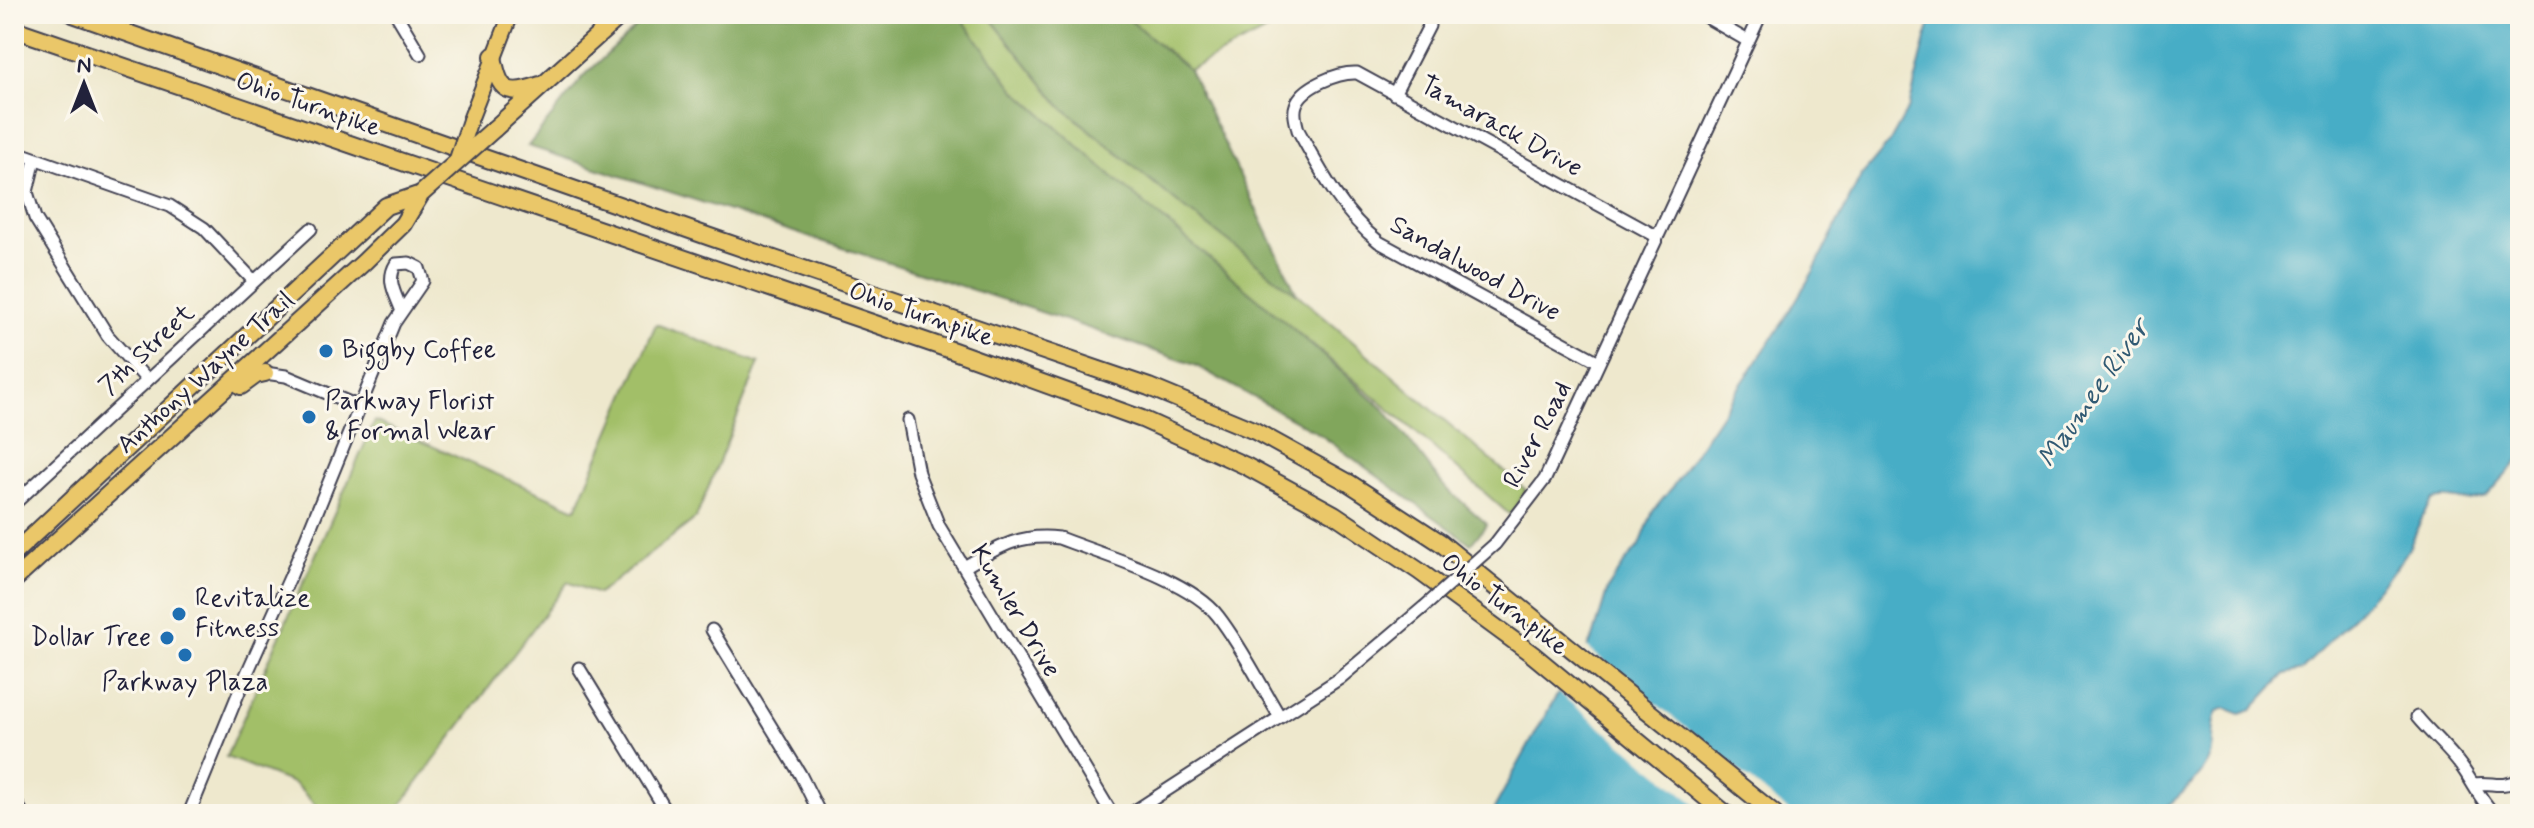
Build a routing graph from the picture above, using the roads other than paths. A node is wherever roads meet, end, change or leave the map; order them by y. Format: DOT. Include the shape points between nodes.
graph roads {
  1 [pos="73,14"];
  2 [pos="396,14"];
  3 [pos="511,14"];
  4 [pos="622,14"];
  5 [pos="1427,14"];
  6 [pos="1701,14"];
  7 [pos="1761,14"];
  8 [pos="14,29"];
  9 [pos="1748,41"];
  10 [pos="420,54"];
  11 [pos="493,56"];
  12 [pos="1322,82"];
  13 [pos="545,83"];
  14 [pos="1394,94"];
  15 [pos="14,151"];
  16 [pos="35,159"];
  17 [pos="457,159"];
  18 [pos="421,194"];
  19 [pos="311,229"];
  20 [pos="1656,236"];
  21 [pos="253,280"];
  22 [pos="401,309"];
  23 [pos="269,348"];
  24 [pos="1599,362"];
  25 [pos="265,373"];
  26 [pos="286,376"];
  27 [pos="147,380"];
  28 [pos="360,407"];
  29 [pos="908,420"];
  30 [pos="14,504"];
  31 [pos="95,507"];
  32 [pos="14,553"];
  33 [pos="964,567"];
  34 [pos="14,580"];
  35 [pos="712,630"];
  36 [pos="579,668"];
  37 [pos="1280,717"];
  38 [pos="2417,717"];
  39 [pos="2520,779"];
  40 [pos="2473,784"];
  41 [pos="2497,787"];
  42 [pos="14,799"];
  43 [pos="2490,810"];
  44 [pos="23,814"];
  45 [pos="189,814"];
  46 [pos="668,814"];
  47 [pos="820,814"];
  48 [pos="1112,814"];
  49 [pos="1130,814"];
  50 [pos="1726,814"];
  51 [pos="1775,814"];
  1 -- 51 [label="highway, Ohio Turnpike" via="1149,387 1255,431 1441,543"];
  2 -- 10 [label="street"];
  3 -- 11 [label="main road"];
  4 -- 13 [label="highway, Anthony Wayne Trail"];
  5 -- 14 [label="street" via="1429,26"];
  6 -- 9 [label="street"];
  7 -- 9 [label="street, River Road"];
  8 -- 50 [label="highway, Ohio Turnpike" via="939,346 1142,419 1246,466 1334,514 1419,571 1532,654"];
  9 -- 20 [label="street, River Road"];
  11 -- 13 [label="highway" via="497,80 505,89 519,92"];
  11 -- 17 [label="main road, bridge"];
  12 -- 14 [label="street, Tamarack Drive" via="1357,73"];
  12 -- 24 [label="street, Sandalwood Drive" via="1296,103 1298,130 1360,227"];
  13 -- 17 [label="highway, Anthony Wayne Trail, bridge"];
  14 -- 20 [label="street, Tamarack Drive"];
  15 -- 16 [label="street"];
  16 -- 21 [label="street" via="170,206 215,238"];
  16 -- 27 [label="street" via="27,192 35,218 108,336"];
  17 -- 18 [label="highway, Anthony Wayne Trail, bridge"];
  18 -- 23 [label="highway, Anthony Wayne Trail" via="403,224"];
  18 -- 32 [label="highway, Anthony Wayne Trail" via="386,206"];
  19 -- 21 [label="street, 7th Street"];
  20 -- 24 [label="street, River Road"];
  21 -- 27 [label="street, 7th Street"];
  22 -- 28 [label="street"];
  23 -- 26 [label="street" via="273,364"];
  23 -- 31 [label="highway, Anthony Wayne Trail"];
  24 -- 37 [label="street, River Road, bridge" via="1545,479 1495,544 1339,679"];
  25 -- 26 [label="street"];
  25 -- 31 [label="highway" via="250,379"];
  26 -- 28 [label="street"];
  27 -- 30 [label="street, 7th Street"];
  28 -- 45 [label="street"];
  29 -- 33 [label="street, Kumler Drive" via="918,473 939,526"];
  31 -- 34 [label="highway, Anthony Wayne Trail"];
  33 -- 37 [label="street" via="1008,542 1048,537 1176,585 1218,615"];
  33 -- 48 [label="street, Kumler Drive"];
  35 -- 47 [label="street"];
  36 -- 46 [label="street"];
  37 -- 49 [label="street, River Road"];
  38 -- 40 [label="street"];
  39 -- 41 [label="street"];
  40 -- 41 [label="street"];
  40 -- 43 [label="street"];
  41 -- 43 [label="street"];
  42 -- 44 [label="street"];
}
